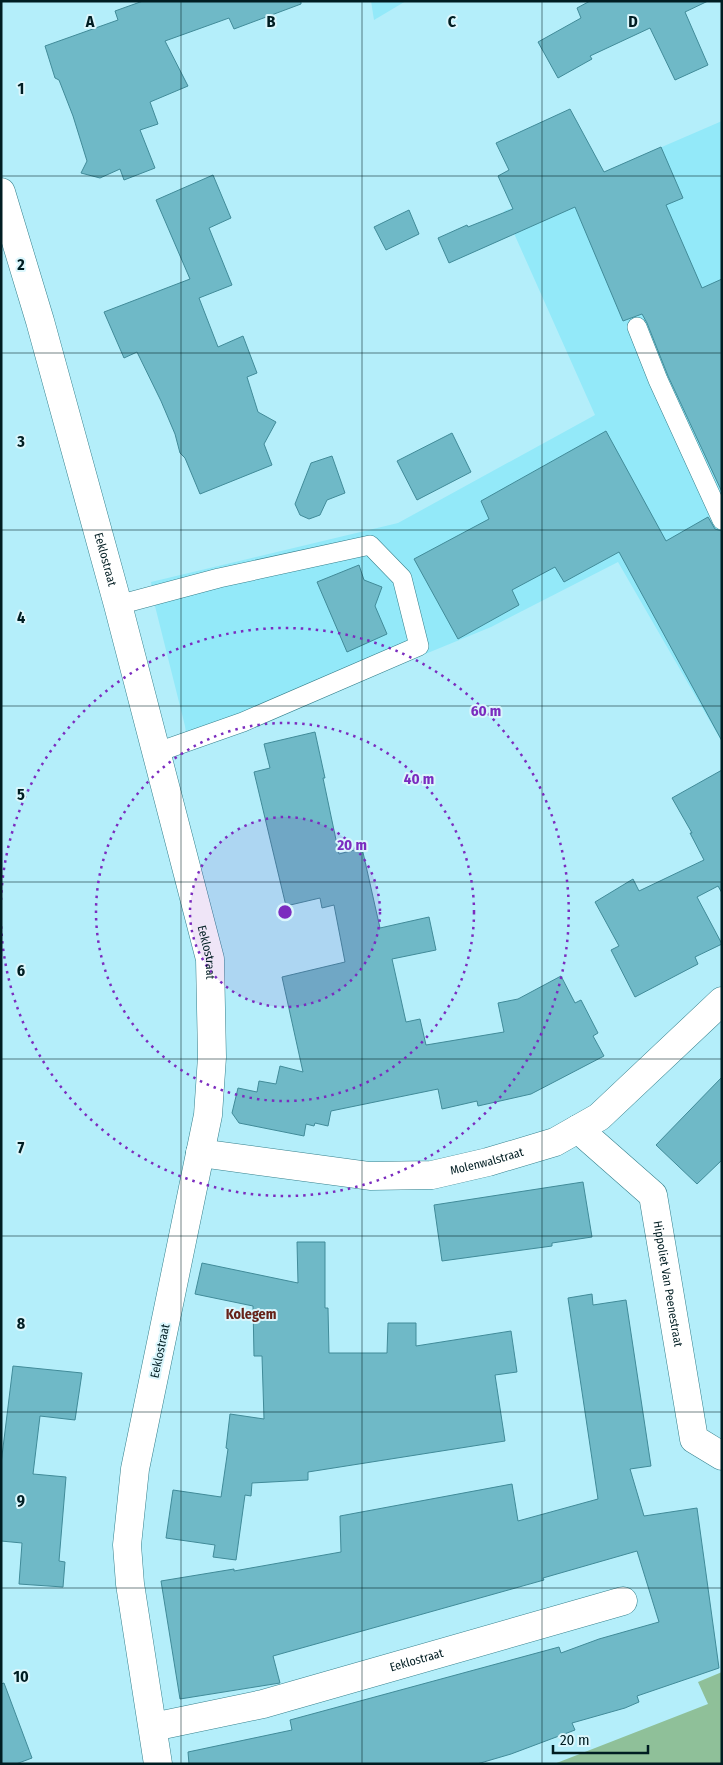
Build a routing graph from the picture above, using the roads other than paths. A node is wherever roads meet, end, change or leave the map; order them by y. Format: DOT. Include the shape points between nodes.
graph roads {
  1 [pos="3,200"];
  2 [pos="636,326"];
  3 [pos="722,520"];
  4 [pos="118,604"];
  5 [pos="155,753"];
  6 [pos="722,1001"];
  7 [pos="578,1129"];
  8 [pos="200,1153"];
  9 [pos="722,1456"];
  10 [pos="623,1601"];
  11 [pos="153,1727"];
  12 [pos="158,1764"];
  1 -- 4 [label="street, Eeklostraat"];
  2 -- 3 [label="lane"];
  4 -- 5 [label="street, Eeklostraat"];
  4 -- 5 [label="lane" via="370,545 402,578 419,646 243,722"];
  5 -- 8 [label="street, Eeklostraat" via="210,959 212,1057 208,1115"];
  6 -- 7 [label="street, Molenwalstraat" via="599,1117"];
  7 -- 8 [label="street, Molenwalstraat" via="555,1142 432,1175 370,1176"];
  7 -- 9 [label="street, Hippoliet Van Peenestraat" via="653,1195 694,1439"];
  8 -- 11 [label="street, Eeklostraat" via="135,1469 127,1545 130,1584"];
  10 -- 11 [label="street, Eeklostraat" via="263,1704"];
  11 -- 12 [label="street, Eeklostraat"];
}
